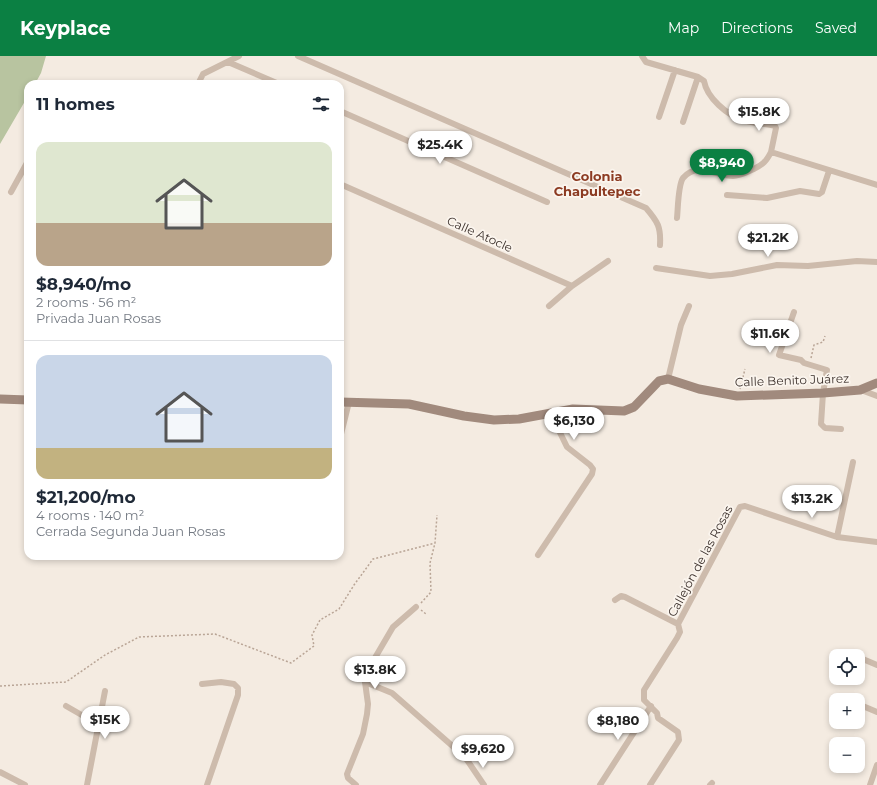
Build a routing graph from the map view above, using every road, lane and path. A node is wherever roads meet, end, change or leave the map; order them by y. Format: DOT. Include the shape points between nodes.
graph roads {
  1 [pos="239,56"];
  2 [pos="298,56"];
  3 [pos="642,56"];
  4 [pos="228,62"];
  5 [pos="675,70"];
  6 [pos="698,77"];
  7 [pos="200,80"];
  8 [pos="270,80"];
  9 [pos="344,113"];
  10 [pos="659,117"];
  11 [pos="683,122"];
  12 [pos="771,152"];
  13 [pos="24,168"];
  14 [pos="829,171"];
  15 [pos="877,185"];
  16 [pos="344,186"];
  17 [pos="11,192"];
  18 [pos="727,195"];
  19 [pos="547,202"];
  20 [pos="677,218"];
  21 [pos="660,245"];
  22 [pos="608,261"];
  23 [pos="877,262"];
  24 [pos="656,268"];
  25 [pos="572,286"];
  26 [pos="549,306"];
  27 [pos="689,306"];
  28 [pos="794,312"];
  29 [pos="825,336"];
  30 [pos="809,365"];
  31 [pos="745,369"];
  32 [pos="668,379"];
  33 [pos="877,383"];
  34 [pos="860,390"];
  35 [pos="823,393"];
  36 [pos="737,396"];
  37 [pos="877,396"];
  38 [pos="0,399"];
  39 [pos="24,400"];
  40 [pos="345,402"];
  41 [pos="550,412"];
  42 [pos="840,429"];
  43 [pos="853,462"];
  44 [pos="437,515"];
  45 [pos="837,537"];
  46 [pos="877,542"];
  47 [pos="435,543"];
  48 [pos="538,555"];
  49 [pos="615,600"];
  50 [pos="416,607"];
  51 [pos="678,624"];
  52 [pos="865,660"];
  53 [pos="877,665"];
  54 [pos="365,682"];
  55 [pos="202,684"];
  56 [pos="0,686"];
  57 [pos="105,691"];
  58 [pos="66,706"];
  59 [pos="651,706"];
  60 [pos="865,707"];
  61 [pos="877,712"];
  62 [pos="99,725"];
  63 [pos="877,765"];
  64 [pos="0,772"];
  65 [pos="24,785"];
  66 [pos="87,785"];
  67 [pos="207,785"];
  68 [pos="356,785"];
  69 [pos="484,785"];
  70 [pos="600,785"];
  71 [pos="650,785"];
  72 [pos="870,785"];
  1 -- 4 [label="street"];
  2 -- 21 [label="street" via="646,208 658,224"];
  3 -- 5 [label="street" via="646,62"];
  4 -- 7 [label="street" via="203,74"];
  4 -- 8 [label="street"];
  5 -- 6 [label="street"];
  5 -- 10 [label="street"];
  6 -- 11 [label="street"];
  6 -- 12 [label="street" via="704,81 706,90 716,102 728,111 743,120 775,126"];
  9 -- 19 [label="street"];
  12 -- 14 [label="street"];
  12 -- 20 [label="street" via="766,163 742,175 733,176 700,169 683,178"];
  13 -- 17 [label="street"];
  14 -- 15 [label="street"];
  14 -- 18 [label="street" via="819,194 800,191 767,198"];
  16 -- 25 [label="street, Calle Atocle"];
  22 -- 25 [label="street"];
  23 -- 24 [label="street" via="777,265 710,276"];
  25 -- 26 [label="street"];
  27 -- 32 [label="street" via="681,325"];
  28 -- 30 [label="street" via="779,355 801,360"];
  29 -- 30 [label="path" via="823,342 814,345"];
  30 -- 35 [label="street" via="827,370"];
  31 -- 36 [label="path"];
  32 -- 36 [label="street, Calle Benito Juárez" via="699,389"];
  32 -- 41 [label="street" via="659,381 634,407 624,411 580,409"];
  33 -- 34 [label="street, Calle Benito Juárez"];
  34 -- 35 [label="street, Calle Benito Juárez"];
  34 -- 37 [label="street"];
  35 -- 36 [label="street, Calle Benito Juárez"];
  35 -- 42 [label="street" via="821,424 825,428"];
  38 -- 39 [label="street"];
  40 -- 41 [label="street" via="409,404 494,420 519,419"];
  41 -- 48 [label="street" via="567,447 593,469"];
  43 -- 45 [label="street"];
  44 -- 47 [label="path"];
  45 -- 46 [label="street"];
  45 -- 51 [label="street, Callejón de las Rosas" via="745,506 740,508"];
  47 -- 50 [label="path" via="430,563 430,592"];
  47 -- 56 [label="path" via="373,559 339,609 320,620 312,635 314,646 291,663 215,634 138,637 105,655 66,682"];
  49 -- 51 [label="street" via="625,596"];
  50 -- 54 [label="street" via="393,627 368,668"];
  51 -- 59 [label="street, Callejón de las Rosas" via="680,632 677,638 644,690 644,700"];
  52 -- 53 [label="street"];
  54 -- 68 [label="street" via="367,714 363,734 347,774"];
  54 -- 69 [label="street" via="392,693 465,757"];
  55 -- 67 [label="street" via="221,682 234,684 238,688 238,695"];
  57 -- 62 [label="street"];
  58 -- 62 [label="street"];
  59 -- 70 [label="street"];
  59 -- 71 [label="street, Callejón de las Rosas" via="658,718 678,732 679,740"];
  60 -- 61 [label="street"];
  62 -- 66 [label="street"];
  63 -- 72 [label="street"];
  64 -- 65 [label="street"];
}
